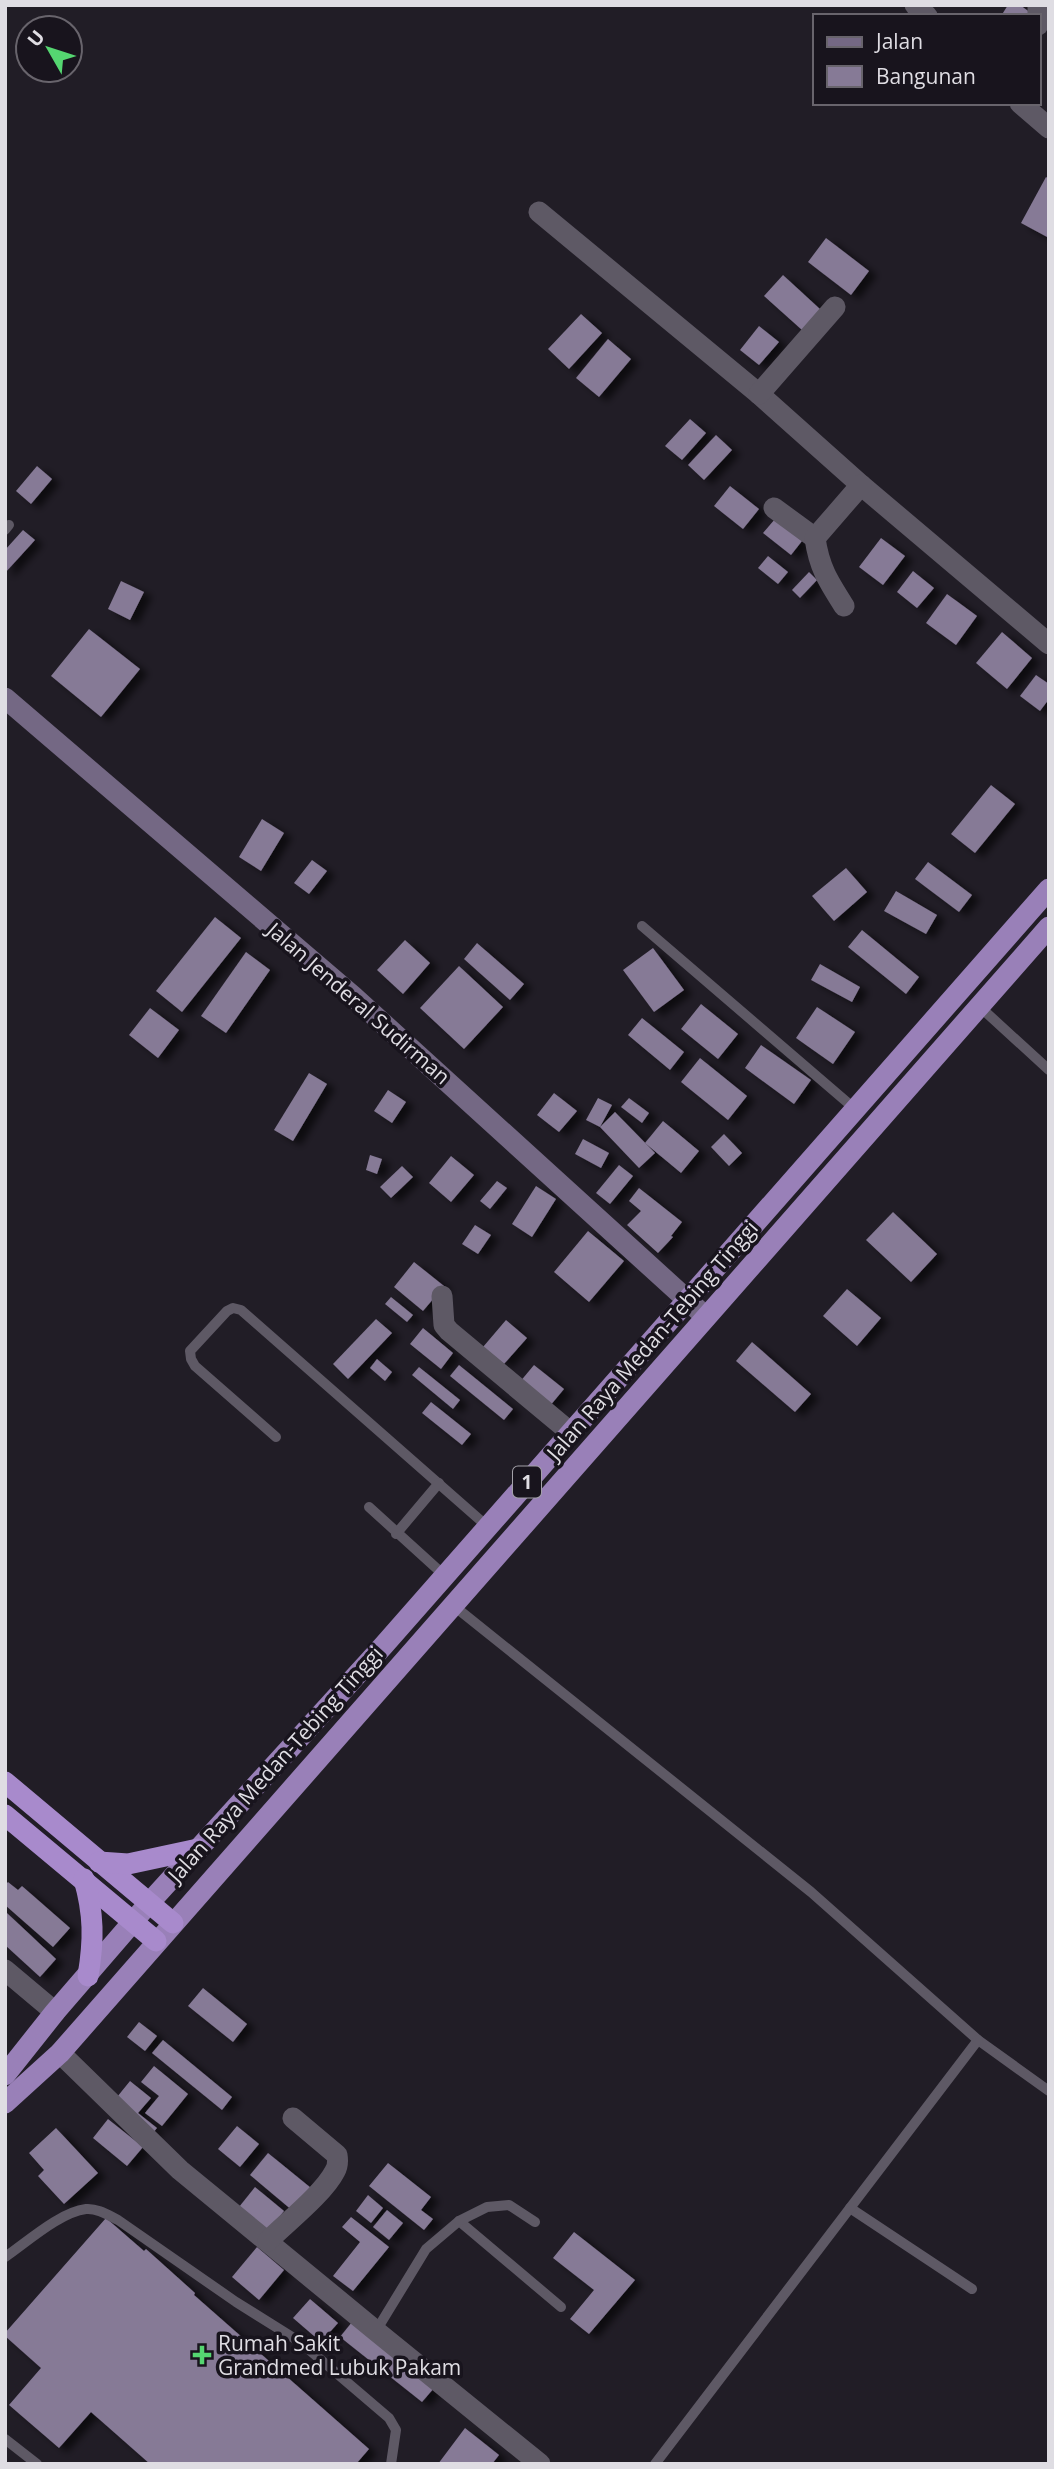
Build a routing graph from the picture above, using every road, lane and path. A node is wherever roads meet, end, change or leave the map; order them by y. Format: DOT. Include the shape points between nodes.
graph roads {
  1 [pos="1022,105"];
  2 [pos="1049,128"];
  3 [pos="539,212"];
  4 [pos="835,307"];
  5 [pos="759,394"];
  6 [pos="861,485"];
  7 [pos="774,508"];
  8 [pos="815,538"];
  9 [pos="844,606"];
  10 [pos="1049,644"];
  11 [pos="5,698"];
  12 [pos="1049,889"];
  13 [pos="642,926"];
  14 [pos="1049,927"];
  15 [pos="999,945"];
  16 [pos="1019,961"];
  17 [pos="979,1006"];
  18 [pos="1049,1070"];
  19 [pos="855,1109"];
  20 [pos="442,1296"];
  21 [pos="688,1300"];
  22 [pos="706,1317"];
  23 [pos="570,1432"];
  24 [pos="276,1437"];
  25 [pos="439,1483"];
  26 [pos="369,1507"];
  27 [pos="488,1527"];
  28 [pos="396,1534"];
  29 [pos="444,1576"];
  30 [pos="454,1606"];
  31 [pos="5,1782"];
  32 [pos="5,1815"];
  33 [pos="198,1849"];
  34 [pos="100,1862"];
  35 [pos="83,1879"];
  36 [pos="150,1902"];
  37 [pos="135,1922"];
  38 [pos="173,1923"];
  39 [pos="156,1941"];
  40 [pos="5,1970"];
  41 [pos="88,1976"];
  42 [pos="55,2012"];
  43 [pos="978,2040"];
  44 [pos="60,2053"];
  45 [pos="5,2075"];
  46 [pos="1049,2091"];
  47 [pos="5,2103"];
  48 [pos="293,2118"];
  49 [pos="850,2208"];
  50 [pos="459,2221"];
  51 [pos="536,2222"];
  52 [pos="268,2241"];
  53 [pos="5,2257"];
  54 [pos="972,2289"];
  55 [pos="561,2307"];
  56 [pos="376,2332"];
  57 [pos="5,2439"];
  58 [pos="37,2464"];
  59 [pos="391,2464"];
  60 [pos="540,2464"];
  61 [pos="655,2464"];
  1 -- 2 [label="street"];
  3 -- 5 [label="street"];
  4 -- 5 [label="street"];
  5 -- 6 [label="street"];
  6 -- 8 [label="street"];
  6 -- 10 [label="street"];
  7 -- 8 [label="street"];
  8 -- 9 [label="street" via="823,573"];
  11 -- 21 [label="main road, Jalan Jenderal Sudirman" via="354,998"];
  12 -- 15 [label="highway, Jalan Raya Medan-Tebing Tinggi / 1"];
  13 -- 19 [label="lane"];
  14 -- 16 [label="highway, Jalan Raya Medan-Tebing Tinggi / 1"];
  15 -- 16 [label="highway"];
  15 -- 19 [label="highway, Jalan Raya Medan-Tebing Tinggi / 1"];
  16 -- 17 [label="highway, Jalan Raya Medan-Tebing Tinggi / 1"];
  17 -- 18 [label="lane"];
  17 -- 22 [label="highway, Jalan Raya Medan-Tebing Tinggi / 1"];
  19 -- 21 [label="highway, Jalan Raya Medan-Tebing Tinggi / 1"];
  20 -- 23 [label="street" via="444,1325 449,1331"];
  21 -- 22 [label="main road, Jalan Jenderal Sudirman"];
  21 -- 23 [label="highway, Jalan Raya Medan-Tebing Tinggi / 1"];
  22 -- 30 [label="highway, Jalan Raya Medan-Tebing Tinggi / 1"];
  23 -- 27 [label="highway, Jalan Raya Medan-Tebing Tinggi / 1"];
  24 -- 25 [label="lane" via="191,1359 190,1352 233,1308 241,1310"];
  25 -- 27 [label="lane"];
  25 -- 28 [label="lane"];
  26 -- 28 [label="lane"];
  27 -- 29 [label="highway, Jalan Raya Medan-Tebing Tinggi / 1"];
  28 -- 29 [label="lane"];
  29 -- 33 [label="highway, Jalan Raya Medan-Tebing Tinggi / 1"];
  30 -- 38 [label="highway, Jalan Raya Medan-Tebing Tinggi / 1"];
  30 -- 43 [label="lane" via="811,1892"];
  31 -- 34 [label="highway"];
  32 -- 35 [label="highway"];
  33 -- 34 [label="highway" via="152,1861"];
  33 -- 36 [label="highway, Jalan Raya Medan-Tebing Tinggi / 1"];
  34 -- 36 [label="highway"];
  35 -- 37 [label="highway"];
  35 -- 41 [label="highway" via="93,1931"];
  36 -- 37 [label="highway, Jalan Raya Medan-Tebing Tinggi / 1"];
  36 -- 38 [label="highway"];
  37 -- 39 [label="highway"];
  37 -- 41 [label="highway, Jalan Raya Medan-Tebing Tinggi / 1"];
  38 -- 39 [label="highway, Jalan Raya Medan-Tebing Tinggi / 1"];
  39 -- 44 [label="highway, Jalan Raya Medan-Tebing Tinggi / 1"];
  40 -- 42 [label="street"];
  41 -- 42 [label="highway, Jalan Raya Medan-Tebing Tinggi / 1"];
  42 -- 45 [label="highway, Jalan Raya Medan-Tebing Tinggi / 1"];
  43 -- 46 [label="lane"];
  43 -- 49 [label="lane"];
  44 -- 47 [label="highway, Jalan Raya Medan-Tebing Tinggi / 1"];
  44 -- 52 [label="street" via="180,2170"];
  48 -- 52 [label="street" via="337,2155 338,2163 326,2184"];
  49 -- 54 [label="lane"];
  49 -- 61 [label="lane"];
  50 -- 51 [label="lane" via="486,2207 509,2205"];
  50 -- 55 [label="lane"];
  50 -- 56 [label="lane" via="426,2249"];
  52 -- 56 [label="street"];
  53 -- 59 [label="lane" via="67,2214 88,2209 118,2220 300,2342 389,2418 396,2430"];
  56 -- 60 [label="street"];
  57 -- 58 [label="lane"];
}
